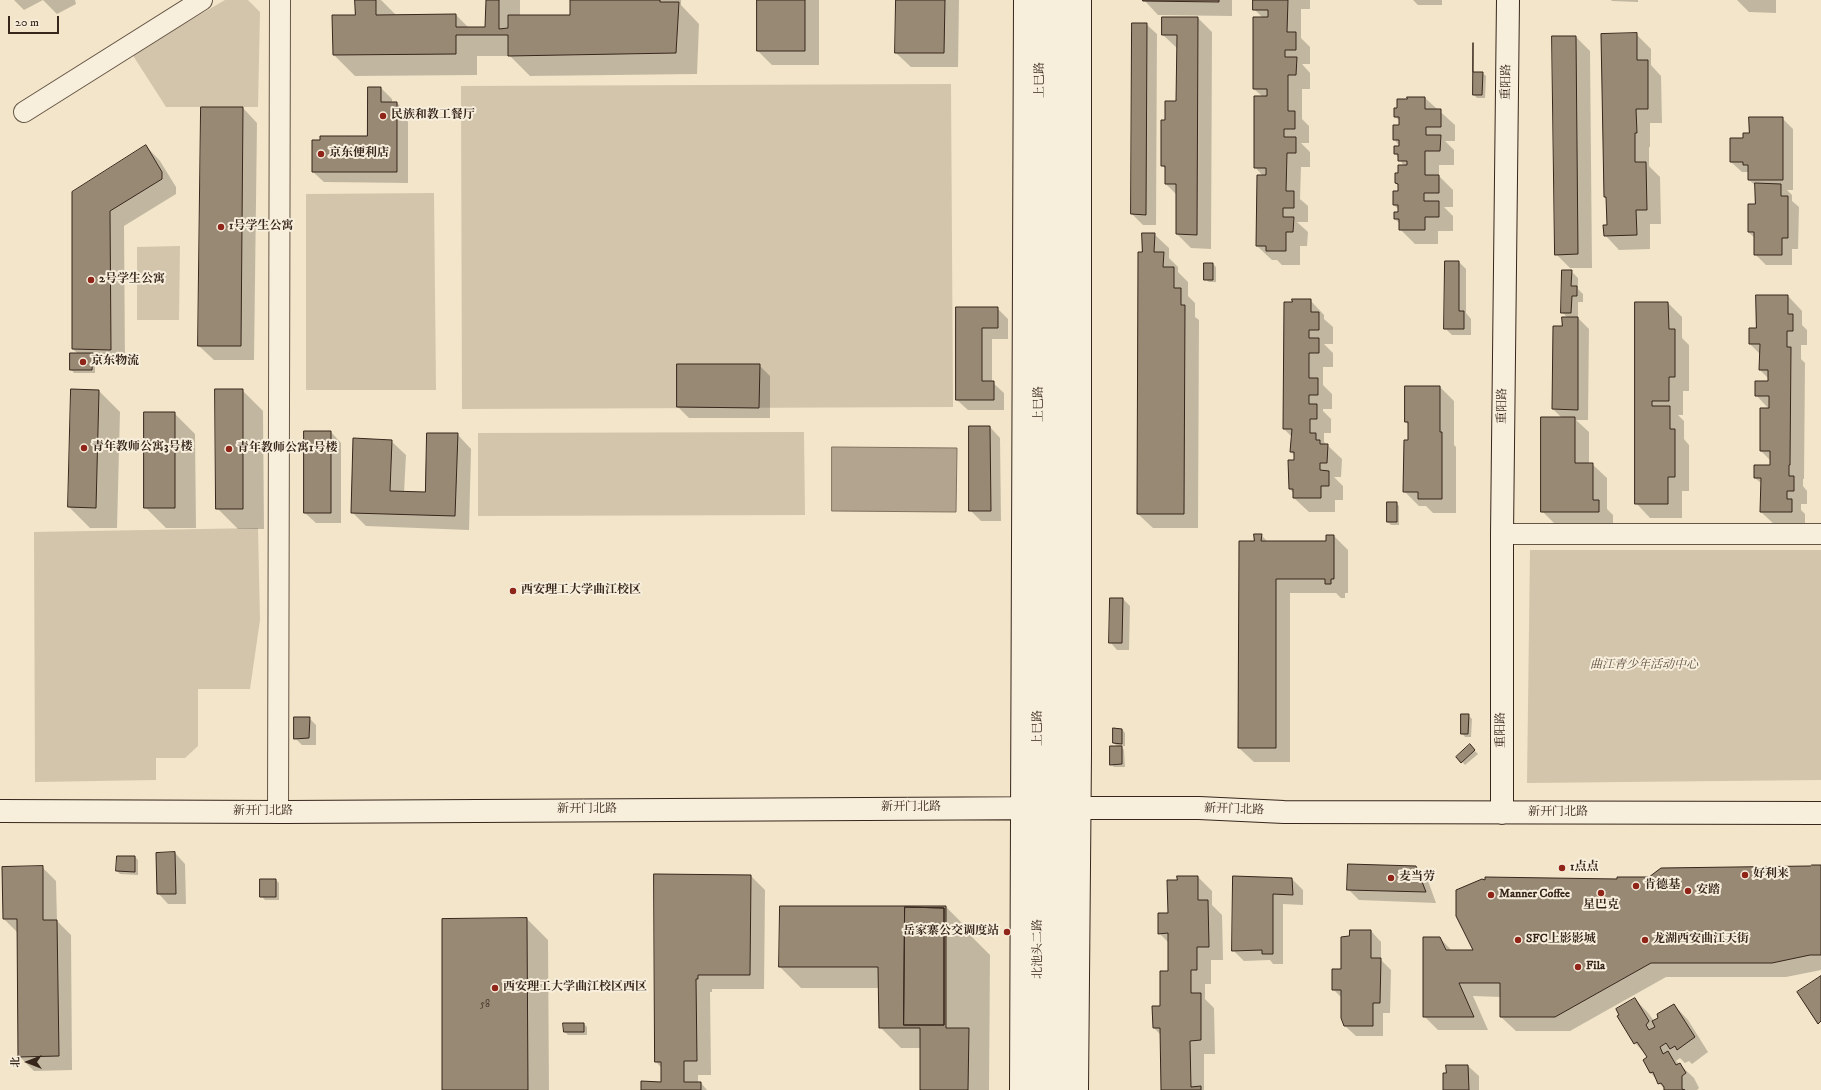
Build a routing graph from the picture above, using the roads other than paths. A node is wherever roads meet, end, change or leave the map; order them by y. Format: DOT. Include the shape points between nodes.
graph roads {
  1 [pos="202,0"];
  2 [pos="280,0"];
  3 [pos="1025,0"];
  4 [pos="1042,0"];
  5 [pos="1061,0"];
  6 [pos="1080,0"];
  7 [pos="1508,0"];
  8 [pos="24,112"];
  9 [pos="1502,534"];
  10 [pos="1821,534"];
  11 [pos="1049,808"];
  12 [pos="0,811"];
  13 [pos="278,812"];
  14 [pos="1821,812"];
  15 [pos="1502,813"];
  16 [pos="1021,1090"];
  17 [pos="1039,1090"];
  18 [pos="1058,1090"];
  19 [pos="1077,1090"];
  1 -- 8 [label="street"];
  2 -- 13 [label="street"];
  3 -- 11 [label="street"];
  4 -- 11 [label="street, 上巳路"];
  5 -- 11 [label="street, 上巳路"];
  6 -- 11 [label="street"];
  7 -- 9 [label="street, 重阳路"];
  9 -- 10 [label="street"];
  9 -- 15 [label="street, 重阳路"];
  11 -- 13 [label="street, 新开门北路"];
  11 -- 15 [label="street, 新开门北路"];
  11 -- 16 [label="street"];
  11 -- 17 [label="street, 北池头二路"];
  11 -- 18 [label="street, 北池头二路"];
  11 -- 19 [label="street"];
  12 -- 13 [label="street, 新开门北路"];
  14 -- 15 [label="street, 新开门北路"];
}
